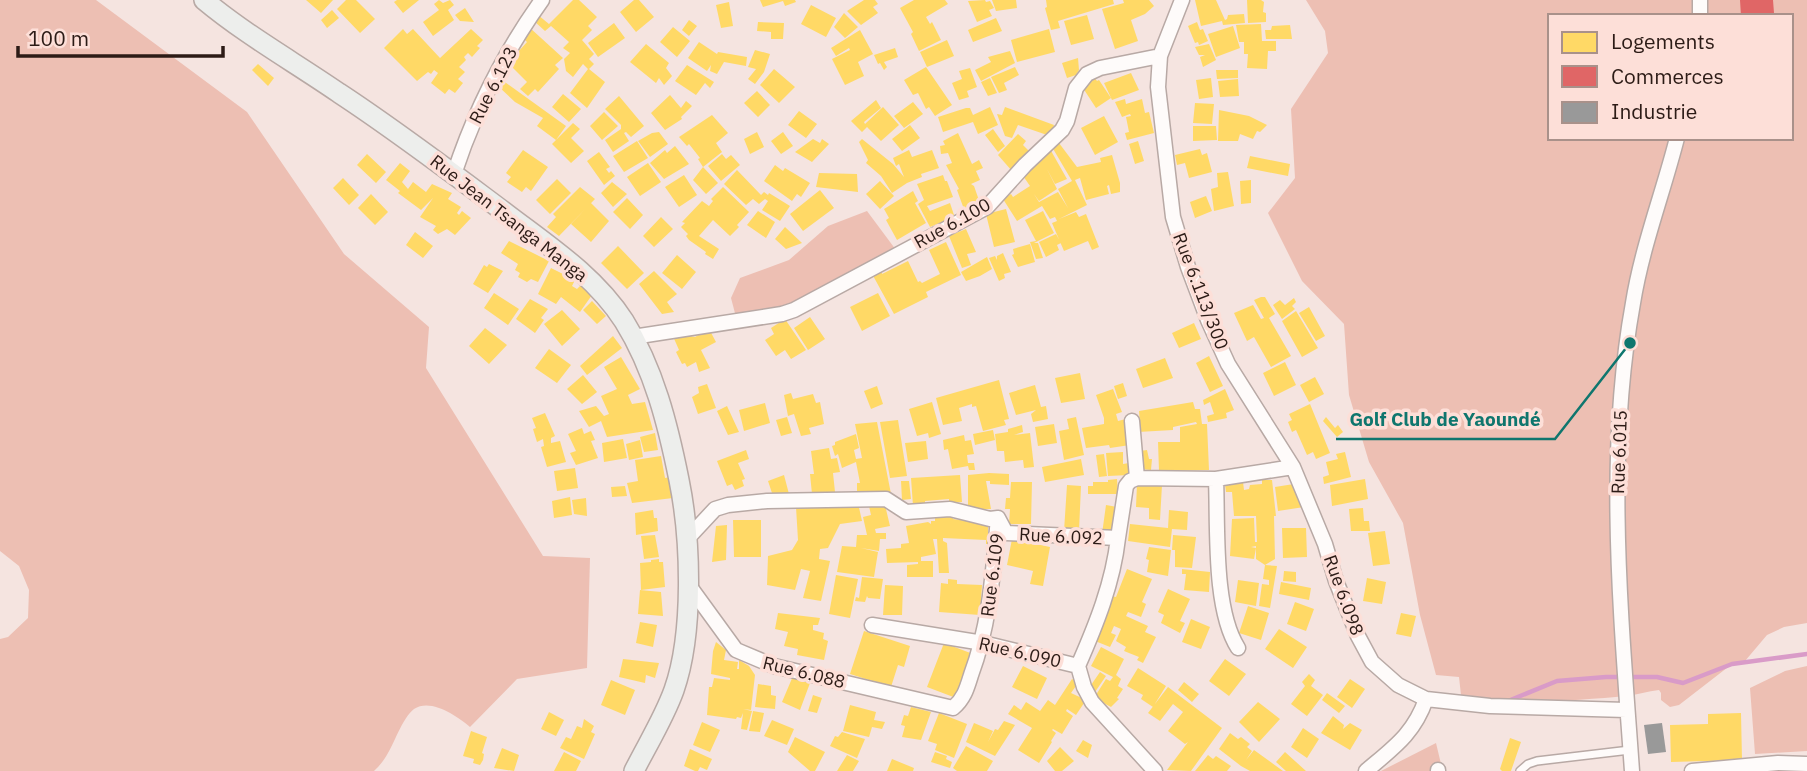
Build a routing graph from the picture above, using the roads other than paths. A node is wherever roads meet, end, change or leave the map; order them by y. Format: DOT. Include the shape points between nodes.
graph roads {
  1 [pos="204,0"];
  2 [pos="542,0"];
  3 [pos="1182,0"];
  4 [pos="1160,56"];
  5 [pos="1676,140"];
  6 [pos="454,174"];
  7 [pos="633,337"];
  8 [pos="1132,421"];
  9 [pos="1293,467"];
  10 [pos="1137,478"];
  11 [pos="1216,479"];
  12 [pos="998,518"];
  13 [pos="688,538"];
  14 [pos="1118,538"];
  15 [pos="688,584"];
  16 [pos="872,625"];
  17 [pos="983,643"];
  18 [pos="1238,648"];
  19 [pos="1078,666"];
  20 [pos="1426,699"];
  21 [pos="953,708"];
  22 [pos="1626,710"];
  23 [pos="1630,750"];
  24 [pos="1807,765"];
  25 [pos="634,771"];
  26 [pos="1154,771"];
  27 [pos="1366,771"];
  28 [pos="1520,771"];
  29 [pos="1632,771"];
  30 [pos="1692,771"];
  1 -- 6 [label="street, Rue Jean Tsanga Manga"];
  2 -- 6 [label="street, Rue 6.123" via="509,50"];
  3 -- 4 [label="street"];
  4 -- 7 [label="street, Rue 6.100" via="1087,74 1076,88 1062,130 987,207 794,310"];
  4 -- 9 [label="street, Rue 6.113/300" via="1158,87 1173,217 1188,267 1228,364"];
  5 -- 22 [label="street, Rue 6.015" via="1643,255 1622,379 1616,486"];
  6 -- 7 [label="street, Rue Jean Tsanga Manga" via="576,266"];
  7 -- 13 [label="street, Rue Jean Tsanga Manga" via="656,390 671,443"];
  8 -- 10 [label="street"];
  9 -- 11 [label="street"];
  9 -- 20 [label="street, Rue 6.098" via="1357,636 1372,662 1398,685"];
  10 -- 11 [label="street"];
  10 -- 14 [label="street" via="1126,486"];
  11 -- 18 [label="street" via="1222,608"];
  12 -- 13 [label="street, Rue 6.092" via="950,509 906,512 886,499 767,501 715,509"];
  12 -- 14 [label="street, Rue 6.092" via="1006,533"];
  12 -- 17 [label="street, Rue 6.109"];
  13 -- 15 [label="street, Rue Jean Tsanga Manga"];
  14 -- 19 [label="street, Rue 6.092" via="1116,560 1095,628"];
  15 -- 21 [label="street, Rue 6.088" via="726,640 747,656"];
  15 -- 25 [label="street, Rue Jean Tsanga Manga" via="681,665 673,692"];
  16 -- 17 [label="street, Rue 6.090"];
  17 -- 19 [label="street, Rue 6.090"];
  17 -- 21 [label="street, Rue 6.109" via="963,698"];
  19 -- 26 [label="street, Rue 6.090" via="1092,702"];
  20 -- 22 [label="street"];
  20 -- 27 [label="street" via="1410,732"];
  22 -- 23 [label="street, Rue 6.015"];
  23 -- 28 [label="lane" via="1537,761"];
  23 -- 29 [label="street, Rue 6.015"];
  24 -- 30 [label="street" via="1778,763"];
}
